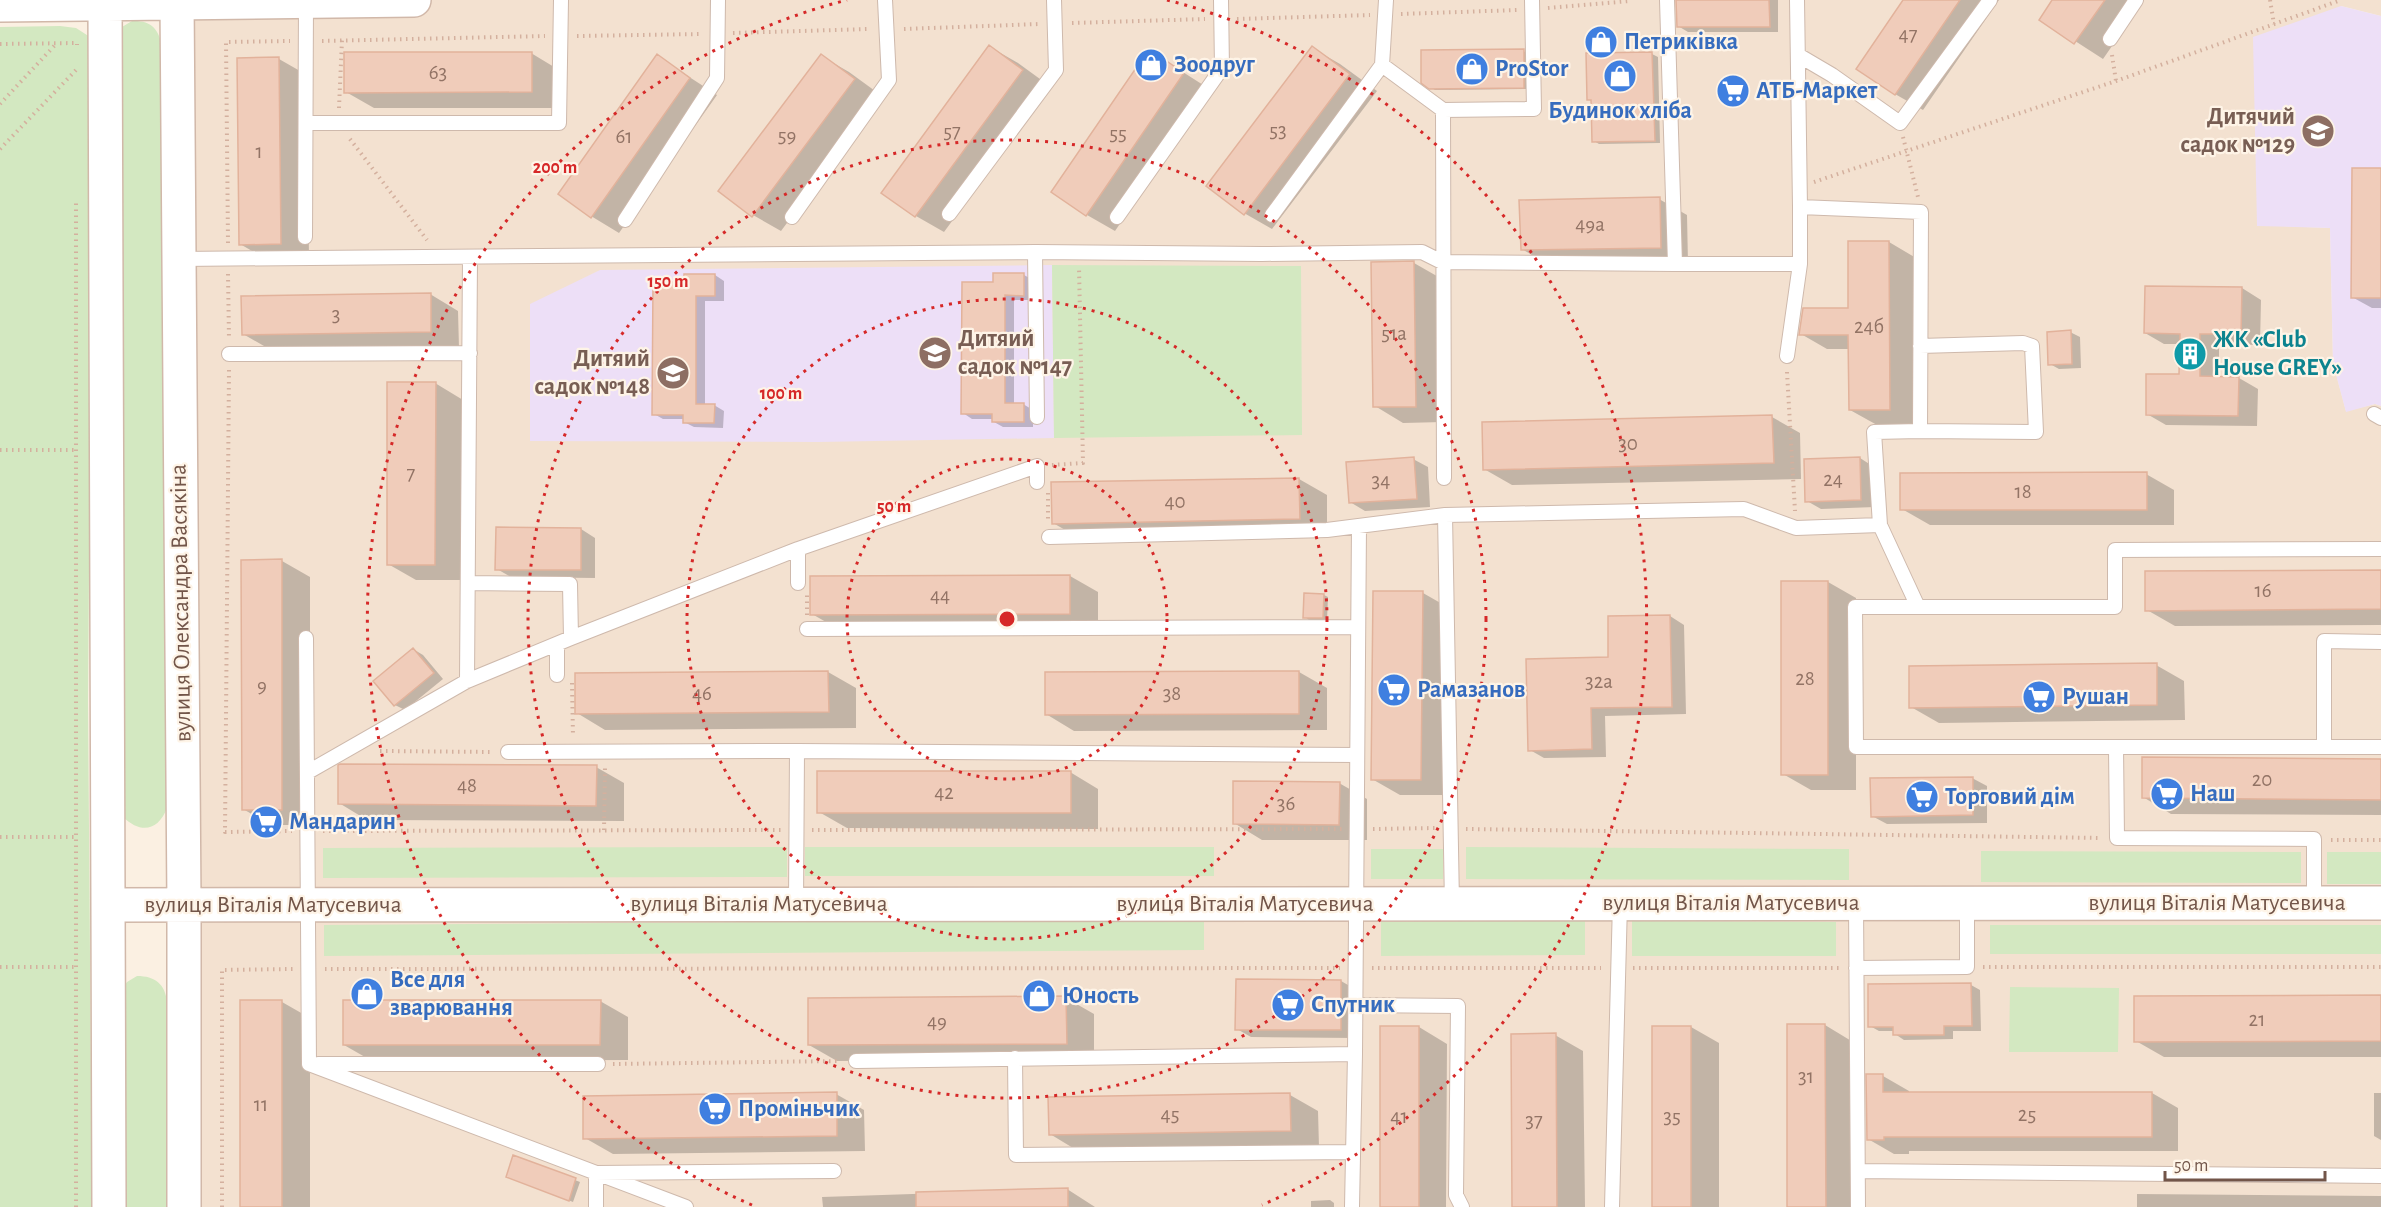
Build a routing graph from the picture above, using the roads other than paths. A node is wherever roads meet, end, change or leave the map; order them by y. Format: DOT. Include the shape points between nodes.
graph roads {
  1 [pos="414,0"];
  2 [pos="561,0"];
  3 [pos="718,0"];
  4 [pos="885,0"];
  5 [pos="1054,0"];
  6 [pos="1221,0"];
  7 [pos="1386,0"];
  8 [pos="1532,0"];
  9 [pos="1667,0"];
  10 [pos="1797,0"];
  11 [pos="1990,0"];
  12 [pos="2136,0"];
  13 [pos="105,2"];
  14 [pos="177,2"];
  15 [pos="306,2"];
  16 [pos="0,5"];
  17 [pos="2110,39"];
  18 [pos="1798,55"];
  19 [pos="1382,64"];
  20 [pos="1443,110"];
  21 [pos="306,123"];
  22 [pos="1800,207"];
  23 [pos="949,214"];
  24 [pos="1272,215"];
  25 [pos="1117,216"];
  26 [pos="792,217"];
  27 [pos="625,220"];
  28 [pos="305,237"];
  29 [pos="1035,252"];
  30 [pos="470,258"];
  31 [pos="178,259"];
  32 [pos="1442,262"];
  33 [pos="1675,264"];
  34 [pos="1800,264"];
  35 [pos="1920,346"];
  36 [pos="470,353"];
  37 [pos="230,354"];
  38 [pos="1787,356"];
  39 [pos="1037,417"];
  40 [pos="1920,431"];
  41 [pos="1444,478"];
  42 [pos="1037,482"];
  43 [pos="1445,515"];
  44 [pos="1880,525"];
  45 [pos="1359,526"];
  46 [pos="1049,537"];
  47 [pos="798,549"];
  48 [pos="2381,549"];
  49 [pos="468,583"];
  50 [pos="798,583"];
  51 [pos="1918,607"];
  52 [pos="1359,627"];
  53 [pos="807,629"];
  54 [pos="306,638"];
  55 [pos="571,638"];
  56 [pos="2381,642"];
  57 [pos="556,644"];
  58 [pos="557,675"];
  59 [pos="466,681"];
  60 [pos="2116,747"];
  61 [pos="2324,747"];
  62 [pos="2381,747"];
  63 [pos="323,748"];
  64 [pos="797,751"];
  65 [pos="508,752"];
  66 [pos="1357,755"];
  67 [pos="322,763"];
  68 [pos="308,772"];
  69 [pos="1356,903"];
  70 [pos="1620,903"];
  71 [pos="1856,903"];
  72 [pos="1967,903"];
  73 [pos="2314,903"];
  74 [pos="2381,903"];
  75 [pos="184,904"];
  76 [pos="309,904"];
  77 [pos="796,904"];
  78 [pos="1452,904"];
  79 [pos="109,905"];
  80 [pos="1856,968"];
  81 [pos="1356,1005"];
  82 [pos="1355,1053"];
  83 [pos="1015,1058"];
  84 [pos="856,1060"];
  85 [pos="309,1064"];
  86 [pos="598,1064"];
  87 [pos="1353,1152"];
  88 [pos="834,1171"];
  89 [pos="1858,1172"];
  90 [pos="596,1173"];
  91 [pos="2381,1176"];
  92 [pos="109,1207"];
  93 [pos="184,1207"];
  94 [pos="596,1207"];
  95 [pos="686,1207"];
  96 [pos="1352,1207"];
  97 [pos="1462,1207"];
  98 [pos="1612,1207"];
  99 [pos="1858,1207"];
  1 -- 15 [label="street"];
  2 -- 21 [label="lane" via="559,123"];
  3 -- 27 [label="lane" via="717,78"];
  4 -- 26 [label="lane" via="889,80"];
  5 -- 23 [label="lane" via="1056,70"];
  6 -- 25 [label="lane" via="1222,68"];
  7 -- 19 [label="lane"];
  8 -- 20 [label="lane" via="1534,109"];
  9 -- 33 [label="lane"];
  10 -- 18 [label="lane"];
  11 -- 18 [label="lane" via="1900,123"];
  12 -- 17 [label="lane"];
  13 -- 14 [label="street"];
  13 -- 16 [label="street"];
  13 -- 79 [label="street"];
  14 -- 15 [label="street"];
  14 -- 31 [label="street, вулиця Олександра Васякіна"];
  15 -- 21 [label="lane"];
  18 -- 22 [label="lane"];
  19 -- 20 [label="lane"];
  19 -- 24 [label="lane"];
  20 -- 32 [label="lane"];
  21 -- 28 [label="lane"];
  22 -- 34 [label="lane"];
  22 -- 35 [label="lane" via="1921,212"];
  29 -- 30 [label="lane"];
  29 -- 32 [label="lane" via="1422,252"];
  29 -- 39 [label="lane"];
  30 -- 31 [label="lane"];
  30 -- 36 [label="lane"];
  31 -- 75 [label="street, вулиця Олександра Васякіна"];
  32 -- 33 [label="lane"];
  32 -- 41 [label="lane"];
  33 -- 34 [label="lane"];
  34 -- 38 [label="lane"];
  35 -- 40 [label="lane"];
  35 -- 40 [label="lane" via="2032,346 2037,432"];
  36 -- 37 [label="lane"];
  36 -- 49 [label="lane"];
  40 -- 44 [label="lane" via="1874,432"];
  42 -- 47 [label="lane" via="1042,465"];
  43 -- 44 [label="lane" via="1744,509 1796,528"];
  43 -- 45 [label="lane"];
  43 -- 78 [label="lane"];
  44 -- 51 [label="lane"];
  45 -- 46 [label="lane"];
  45 -- 52 [label="lane"];
  47 -- 50 [label="lane"];
  47 -- 55 [label="lane"];
  48 -- 51 [label="lane" via="2115,550 2115,606"];
  49 -- 55 [label="lane" via="570,584"];
  49 -- 59 [label="lane"];
  51 -- 60 [label="lane" via="1855,607 1856,747"];
  52 -- 53 [label="lane"];
  52 -- 66 [label="lane"];
  54 -- 68 [label="lane"];
  55 -- 57 [label="lane"];
  56 -- 61 [label="lane" via="2324,641"];
  57 -- 58 [label="lane"];
  57 -- 59 [label="lane"];
  59 -- 67 [label="lane"];
  60 -- 61 [label="lane"];
  60 -- 73 [label="lane" via="2116,838 2314,839"];
  61 -- 62 [label="lane"];
  63 -- 67 [label="lane"];
  64 -- 65 [label="lane"];
  64 -- 66 [label="lane"];
  64 -- 77 [label="lane"];
  66 -- 69 [label="lane"];
  67 -- 68 [label="lane"];
  68 -- 76 [label="lane"];
  69 -- 77 [label="street, вулиця Віталія Матусевича"];
  69 -- 78 [label="street, вулиця Віталія Матусевича"];
  69 -- 81 [label="lane"];
  70 -- 71 [label="street, вулиця Віталія Матусевича"];
  70 -- 78 [label="street, вулиця Віталія Матусевича"];
  70 -- 98 [label="lane"];
  71 -- 72 [label="street, вулиця Віталія Матусевича"];
  71 -- 80 [label="lane"];
  72 -- 73 [label="street, вулиця Віталія Матусевича"];
  72 -- 80 [label="lane" via="1967,967"];
  73 -- 74 [label="street, вулиця Віталія Матусевича"];
  75 -- 76 [label="street, вулиця Віталія Матусевича"];
  75 -- 79 [label="street, вулиця Віталія Матусевича"];
  75 -- 93 [label="street, вулиця Олександра Васякіна"];
  76 -- 77 [label="street, вулиця Віталія Матусевича"];
  76 -- 85 [label="lane"];
  79 -- 92 [label="street"];
  80 -- 89 [label="lane"];
  81 -- 82 [label="lane"];
  81 -- 97 [label="lane" via="1458,1006 1456,1195"];
  82 -- 83 [label="lane"];
  82 -- 87 [label="lane"];
  83 -- 84 [label="lane"];
  83 -- 87 [label="lane" via="1016,1155"];
  85 -- 86 [label="lane"];
  85 -- 90 [label="lane"];
  87 -- 96 [label="lane"];
  88 -- 90 [label="lane"];
  89 -- 91 [label="lane"];
  89 -- 99 [label="lane"];
  90 -- 94 [label="lane"];
  90 -- 95 [label="lane"];
}
